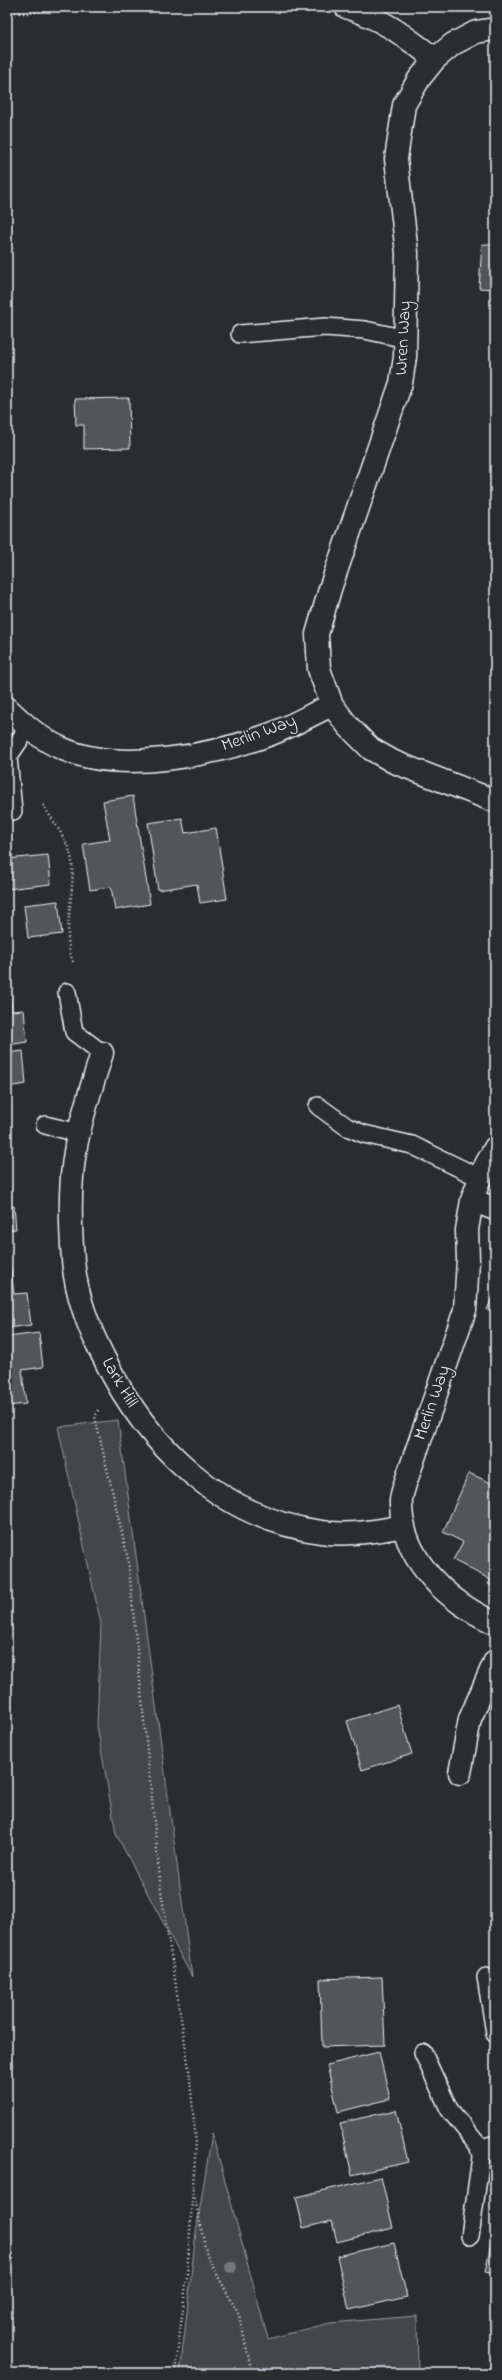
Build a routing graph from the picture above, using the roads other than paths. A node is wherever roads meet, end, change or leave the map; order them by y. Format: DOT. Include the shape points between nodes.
graph roads {
  1 [pos="346,7"];
  2 [pos="495,29"];
  3 [pos="435,59"];
  4 [pos="240,334"];
  5 [pos="406,339"];
  6 [pos="332,705"];
  7 [pos="7,708"];
  8 [pos="28,728"];
  9 [pos="495,801"];
  10 [pos="12,811"];
  11 [pos="67,992"];
  12 [pos="102,1053"];
  13 [pos="318,1106"];
  14 [pos="45,1125"];
  15 [pos="80,1134"];
  16 [pos="495,1148"];
  17 [pos="480,1178"];
  18 [pos="472,1200"];
  19 [pos="495,1209"];
  20 [pos="404,1526"];
  21 [pos="495,1623"];
  22 [pos="495,1661"];
  23 [pos="460,1772"];
  24 [pos="486,1977"];
  25 [pos="495,2033"];
  26 [pos="423,2053"];
  27 [pos="488,2148"];
  28 [pos="470,2236"];
  1 -- 3 [label="street" via="386,23"];
  2 -- 3 [label="street, Wren Way" via="476,32 452,44"];
  3 -- 5 [label="street, Wren Way" via="419,79 404,105 396,159 407,253"];
  4 -- 5 [label="lane" via="325,327 365,330"];
  5 -- 6 [label="street, Wren Way" via="401,384 392,414 330,589 317,634 319,669"];
  6 -- 8 [label="street, Merlin Way" via="271,734 209,751 152,761 120,761 64,750"];
  6 -- 9 [label="street" via="371,749 394,762"];
  7 -- 8 [label="street, Merlin Way"];
  8 -- 10 [label="lane" via="8,757"];
  11 -- 12 [label="lane" via="74,1032"];
  12 -- 15 [label="street, Lark Hill"];
  13 -- 17 [label="lane" via="347,1127 364,1134 412,1145"];
  14 -- 15 [label="lane"];
  15 -- 20 [label="street, Lark Hill" via="72,1198 73,1261 79,1296 90,1328 114,1380 145,1426 186,1470 242,1507 299,1528 322,1533 370,1532"];
  16 -- 17 [label="street, Merlin Way"];
  17 -- 18 [label="street, Merlin Way"];
  18 -- 19 [label="street"];
  18 -- 20 [label="street, Merlin Way" via="468,1230 465,1310 405,1484 400,1504"];
  20 -- 21 [label="street, Merlin Way" via="412,1549 434,1581 471,1612"];
  22 -- 23 [label="street" via="470,1718"];
  24 -- 25 [label="lane"];
  26 -- 27 [label="lane" via="449,2109"];
  27 -- 28 [label="lane"];
}
